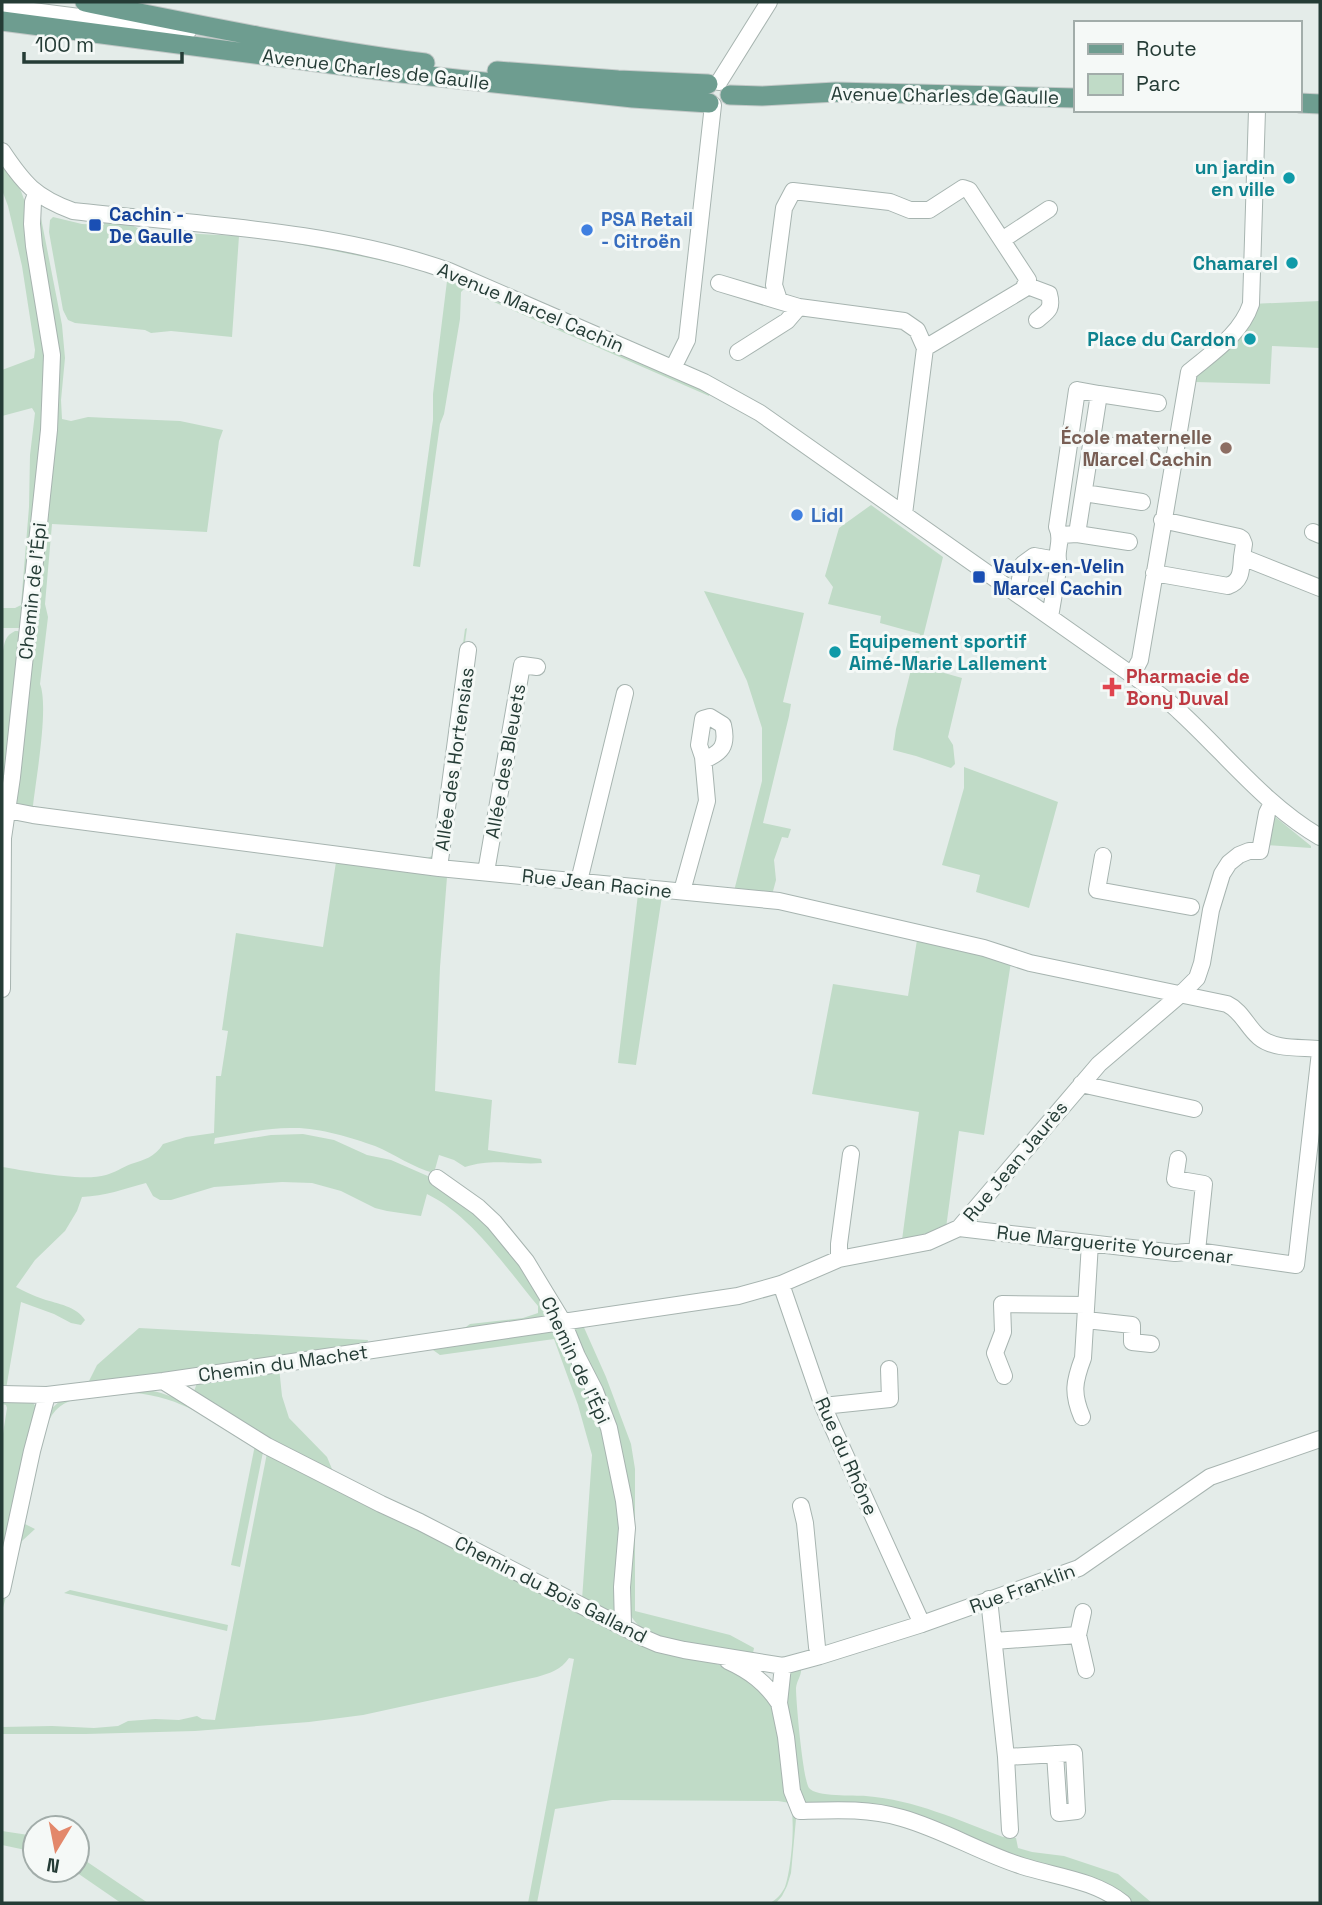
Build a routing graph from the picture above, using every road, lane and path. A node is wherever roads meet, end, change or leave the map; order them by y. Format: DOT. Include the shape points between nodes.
graph roads {
  1 [pos="85,2"];
  2 [pos="769,2"];
  3 [pos="2,7"];
  4 [pos="2,21"];
  5 [pos="250,36"];
  6 [pos="716,94"];
  7 [pos="1074,98"];
  8 [pos="1301,103"];
  9 [pos="1320,104"];
  10 [pos="1257,112"];
  11 [pos="2,151"];
  12 [pos="36,194"];
  13 [pos="1049,209"];
  14 [pos="1002,240"];
  15 [pos="719,283"];
  16 [pos="1025,285"];
  17 [pos="779,300"];
  18 [pos="799,307"];
  19 [pos="1037,320"];
  20 [pos="925,348"];
  21 [pos="738,352"];
  22 [pos="673,368"];
  23 [pos="1099,394"];
  24 [pos="1158,403"];
  25 [pos="1091,443"];
  26 [pos="1151,452"];
  27 [pos="1084,493"];
  28 [pos="1142,502"];
  29 [pos="904,514"];
  30 [pos="1162,520"];
  31 [pos="1069,534"];
  32 [pos="1129,542"];
  33 [pos="1242,557"];
  34 [pos="1057,560"];
  35 [pos="1154,573"];
  36 [pos="1320,588"];
  37 [pos="1017,594"];
  38 [pos="1050,617"];
  39 [pos="468,650"];
  40 [pos="537,667"];
  41 [pos="1132,675"];
  42 [pos="625,693"];
  43 [pos="704,761"];
  44 [pos="1272,803"];
  45 [pos="4,809"];
  46 [pos="1320,837"];
  47 [pos="1103,856"];
  48 [pos="439,868"];
  49 [pos="486,872"];
  50 [pos="579,881"];
  51 [pos="682,891"];
  52 [pos="1202,909"];
  53 [pos="2,989"];
  54 [pos="1181,994"];
  55 [pos="1320,1050"];
  56 [pos="1081,1084"];
  57 [pos="1194,1109"];
  58 [pos="851,1154"];
  59 [pos="1178,1159"];
  60 [pos="437,1178"];
  61 [pos="959,1228"];
  62 [pos="1090,1243"];
  63 [pos="1197,1251"];
  64 [pos="839,1259"];
  65 [pos="781,1284"];
  66 [pos="1086,1312"];
  67 [pos="563,1322"];
  68 [pos="1151,1344"];
  69 [pos="889,1369"];
  70 [pos="1004,1376"];
  71 [pos="163,1381"];
  72 [pos="2,1394"];
  73 [pos="47,1395"];
  74 [pos="823,1406"];
  75 [pos="1082,1417"];
  76 [pos="1320,1439"];
  77 [pos="801,1506"];
  78 [pos="2,1590"];
  79 [pos="989,1599"];
  80 [pos="1083,1612"];
  81 [pos="922,1624"];
  82 [pos="623,1626"];
  83 [pos="1078,1635"];
  84 [pos="994,1641"];
  85 [pos="717,1656"];
  86 [pos="820,1656"];
  87 [pos="783,1666"];
  88 [pos="1086,1670"];
  89 [pos="779,1703"];
  90 [pos="1055,1755"];
  91 [pos="1006,1757"];
  92 [pos="1010,1830"];
  93 [pos="1123,1903"];
  1 -- 5 [label="main road, Avenue Charles de Gaulle"];
  2 -- 6 [label="street"];
  3 -- 5 [label="street, Avenue Charles de Gaulle"];
  4 -- 6 [label="main road, Avenue Charles de Gaulle" via="634,98"];
  5 -- 6 [label="main road, Avenue Charles de Gaulle" via="470,69 618,80"];
  6 -- 7 [label="main road, Avenue Charles de Gaulle"];
  6 -- 22 [label="street" via="687,340"];
  8 -- 9 [label="main road"];
  10 -- 30 [label="street" via="1251,304 1229,338 1189,372"];
  11 -- 12 [label="street, Avenue Marcel Cachin"];
  12 -- 22 [label="street, Avenue Marcel Cachin" via="73,211 316,239 408,257"];
  12 -- 45 [label="street, Chemin de l'Épi" via="34,246 52,355 49,430 12,777"];
  13 -- 14 [label="street"];
  14 -- 16 [label="street" via="1028,280"];
  14 -- 17 [label="street" via="969,190 963,188 929,210 793,191 784,208 775,285"];
  15 -- 17 [label="street"];
  16 -- 19 [label="street" via="1049,294 1050,307"];
  16 -- 20 [label="street"];
  17 -- 18 [label="street"];
  18 -- 20 [label="street" via="904,321 917,330"];
  18 -- 21 [label="street" via="787,321"];
  20 -- 29 [label="street"];
  22 -- 29 [label="street, Avenue Marcel Cachin" via="761,413"];
  23 -- 24 [label="street"];
  23 -- 25 [label="street"];
  23 -- 31 [label="street" via="1077,390 1057,527"];
  25 -- 26 [label="street"];
  25 -- 27 [label="street"];
  27 -- 28 [label="street"];
  27 -- 31 [label="street"];
  29 -- 37 [label="street, Avenue Marcel Cachin"];
  30 -- 33 [label="street" via="1242,539"];
  30 -- 35 [label="street"];
  31 -- 32 [label="street"];
  31 -- 34 [label="street"];
  33 -- 35 [label="street" via="1240,579 1228,586"];
  33 -- 36 [label="street"];
  34 -- 37 [label="street" via="1034,556 1023,564"];
  34 -- 38 [label="street"];
  35 -- 41 [label="street" via="1140,660"];
  37 -- 38 [label="street, Avenue Marcel Cachin"];
  38 -- 41 [label="street, Avenue Marcel Cachin"];
  39 -- 48 [label="street, Allée des Hortensias"];
  40 -- 49 [label="street, Allée des Bleuets" via="523,665"];
  41 -- 44 [label="street, Avenue Marcel Cachin" via="1177,708"];
  42 -- 50 [label="street"];
  43 -- 51 [label="street" via="707,801"];
  44 -- 46 [label="street, Avenue Marcel Cachin"];
  44 -- 52 [label="street, Rue Jean Jaurès" via="1260,851 1238,855 1229,863"];
  45 -- 48 [label="street, Rue Jean Racine"];
  45 -- 53 [label="street, Chemin de l'Épi"];
  47 -- 52 [label="street" via="1097,890"];
  48 -- 49 [label="street, Rue Jean Racine"];
  49 -- 50 [label="street, Rue Jean Racine"];
  50 -- 51 [label="street, Rue Jean Racine"];
  51 -- 54 [label="street, Rue Jean Racine" via="779,901 984,948 1030,963"];
  52 -- 54 [label="street, Rue Jean Jaurès" via="1202,963 1197,978"];
  54 -- 55 [label="street, Rue Jean Racine" via="1235,1008 1259,1038 1272,1044"];
  54 -- 56 [label="street, Rue Jean Jaurès"];
  55 -- 63 [label="street, Rue Marguerite Yourcenar" via="1296,1265"];
  56 -- 57 [label="street"];
  56 -- 61 [label="street, Rue Jean Jaurès"];
  58 -- 64 [label="street"];
  59 -- 63 [label="street" via="1175,1179 1204,1184"];
  60 -- 67 [label="street, Chemin de l'Épi" via="494,1222 526,1261"];
  61 -- 62 [label="street, Rue Marguerite Yourcenar"];
  61 -- 64 [label="street, Rue Jean Jaurès" via="928,1242"];
  62 -- 63 [label="street, Rue Marguerite Yourcenar" via="1175,1253"];
  62 -- 66 [label="street"];
  64 -- 65 [label="street, Rue Jean Jaurès"];
  65 -- 67 [label="street, Rue Jean Jaurès" via="738,1296"];
  65 -- 74 [label="street, Rue du Rhône"];
  66 -- 68 [label="street" via="1132,1325 1132,1342"];
  66 -- 70 [label="street" via="1002,1304 1003,1332 995,1353"];
  66 -- 75 [label="street" via="1083,1358 1074,1388"];
  67 -- 71 [label="street, Chemin du Machet"];
  67 -- 82 [label="street, Chemin de l'Épi" via="609,1428 624,1501"];
  69 -- 74 [label="street" via="890,1399"];
  71 -- 73 [label="street, Chemin du Machet"];
  71 -- 82 [label="street, Chemin du Bois Galland" via="267,1446"];
  72 -- 73 [label="street, Chemin du Machet"];
  73 -- 78 [label="street"];
  74 -- 81 [label="street, Rue du Rhône"];
  76 -- 79 [label="street, Rue Franklin" via="1210,1477 1079,1568"];
  77 -- 86 [label="street"];
  79 -- 81 [label="street, Rue Franklin"];
  79 -- 84 [label="street"];
  80 -- 83 [label="street"];
  81 -- 86 [label="street, Rue Franklin"];
  82 -- 85 [label="street, Chemin du Bois Galland" via="658,1644"];
  83 -- 84 [label="street"];
  83 -- 88 [label="street"];
  84 -- 91 [label="street"];
  85 -- 87 [label="street, Chemin du Bois Galland"];
  85 -- 89 [label="street" via="757,1677"];
  86 -- 87 [label="street, Rue Franklin"];
  87 -- 89 [label="street"];
  89 -- 93 [label="street" via="792,1791 800,1811 864,1811 903,1818 1020,1866 1095,1886"];
  90 -- 91 [label="street"];
  91 -- 92 [label="street"];
}
